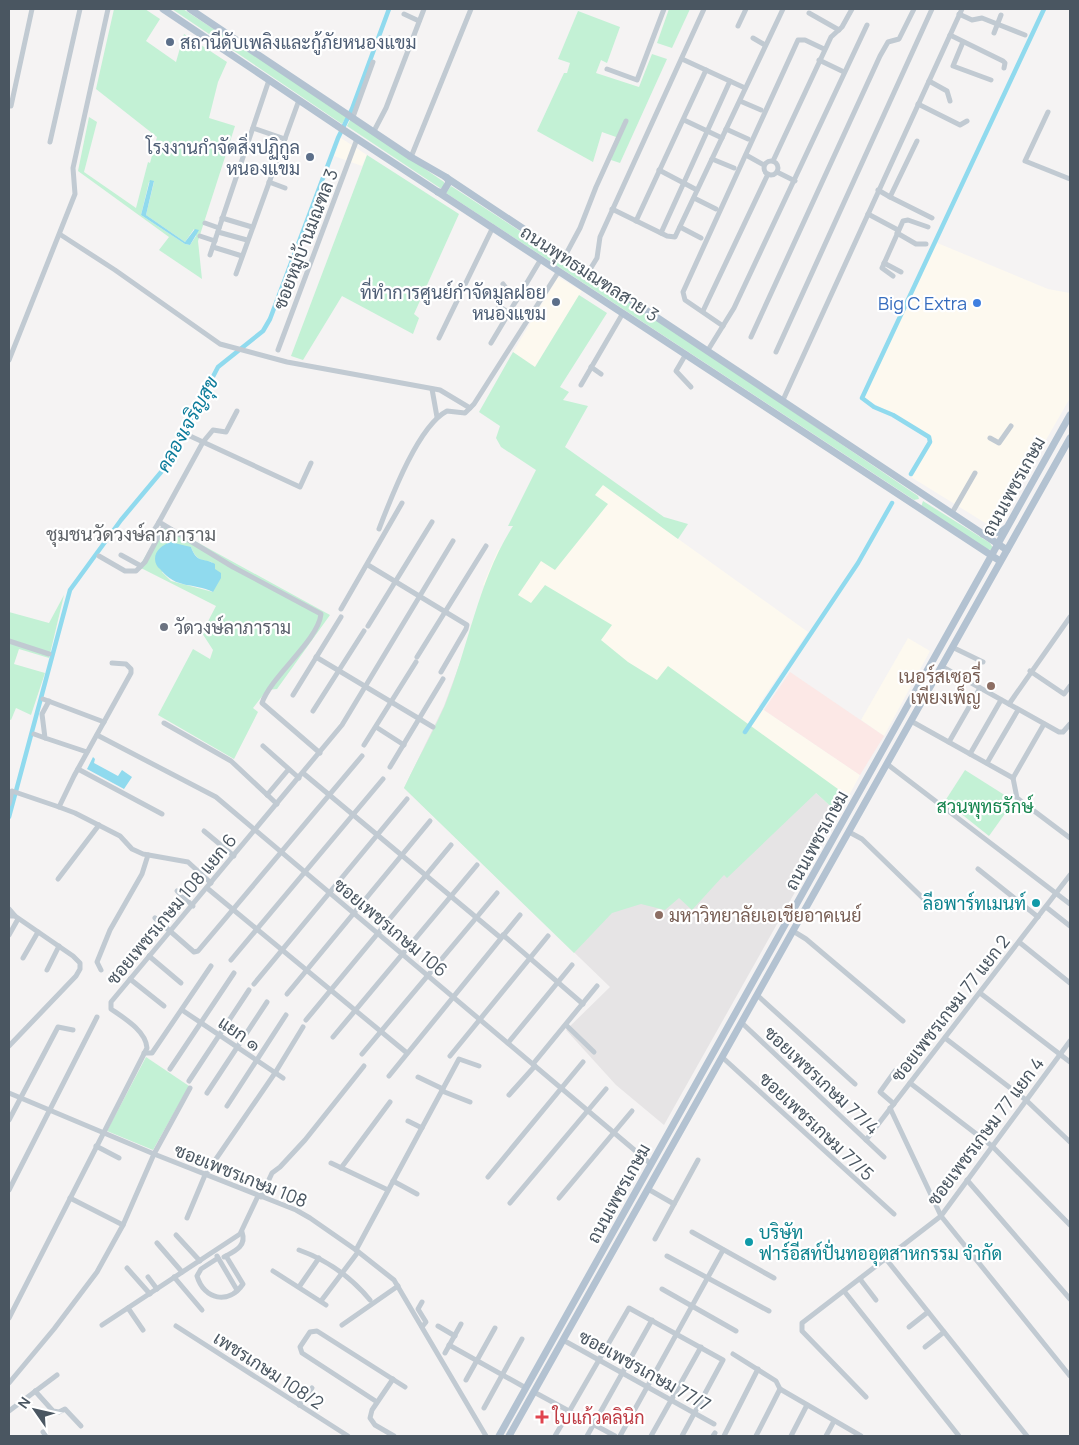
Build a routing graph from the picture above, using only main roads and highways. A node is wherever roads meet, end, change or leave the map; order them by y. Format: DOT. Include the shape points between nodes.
graph roads {
  1 [pos="163,9"];
  2 [pos="190,9"];
  3 [pos="447,178"];
  4 [pos="438,192"];
  5 [pos="1070,415"];
  6 [pos="1070,438"];
  7 [pos="919,491"];
  8 [pos="911,504"];
  9 [pos="1008,526"];
  10 [pos="983,534"];
  11 [pos="973,545"];
  12 [pos="998,545"];
  13 [pos="1007,550"];
  14 [pos="992,556"];
  15 [pos="1000,562"];
  16 [pos="983,571"];
  17 [pos="853,804"];
  18 [pos="862,809"];
  19 [pos="734,1017"];
  20 [pos="742,1023"];
  21 [pos="499,1436"];
  22 [pos="509,1436"];
  1 -- 4 [label="main road, ถนนพุทธมณฑลสาย 3"];
  2 -- 3 [label="main road, ถนนพุทธมณฑลสาย 3"];
  3 -- 4 [label="main road" via="447,188"];
  3 -- 7 [label="main road, ถนนพุทธมณฑลสาย 3"];
  4 -- 8 [label="main road, ถนนพุทธมณฑลสาย 3"];
  5 -- 9 [label="main road, ถนนเพชรเกษม"];
  6 -- 13 [label="main road, ถนนเพชรเกษม"];
  7 -- 8 [label="main road" via="920,502"];
  7 -- 10 [label="main road, ถนนพุทธมณฑลสาย 3"];
  8 -- 11 [label="main road, ถนนพุทธมณฑลสาย 3"];
  9 -- 10 [label="main road" via="1001,532"];
  9 -- 12 [label="main road, ถนนเพชรเกษม"];
  10 -- 12 [label="main road, ถนนพุทธมณฑลสาย 3"];
  11 -- 14 [label="main road, ถนนพุทธมณฑลสาย 3"];
  11 -- 16 [label="main road" via="984,561"];
  12 -- 13 [label="main road, ถนนพุทธมณฑลสาย 3"];
  12 -- 14 [label="main road, ถนนเพชรเกษม"];
  13 -- 15 [label="main road, ถนนเพชรเกษม"];
  14 -- 15 [label="main road, ถนนพุทธมณฑลสาย 3"];
  14 -- 16 [label="main road, ถนนเพชรเกษม"];
  15 -- 18 [label="main road, ถนนเพชรเกษม"];
  16 -- 17 [label="main road, ถนนเพชรเกษม"];
  17 -- 18 [label="main road"];
  17 -- 19 [label="main road, ถนนเพชรเกษม"];
  18 -- 20 [label="main road, ถนนเพชรเกษม"];
  19 -- 20 [label="main road"];
  19 -- 21 [label="main road, ถนนเพชรเกษม"];
  20 -- 22 [label="main road, ถนนเพชรเกษม"];
}
